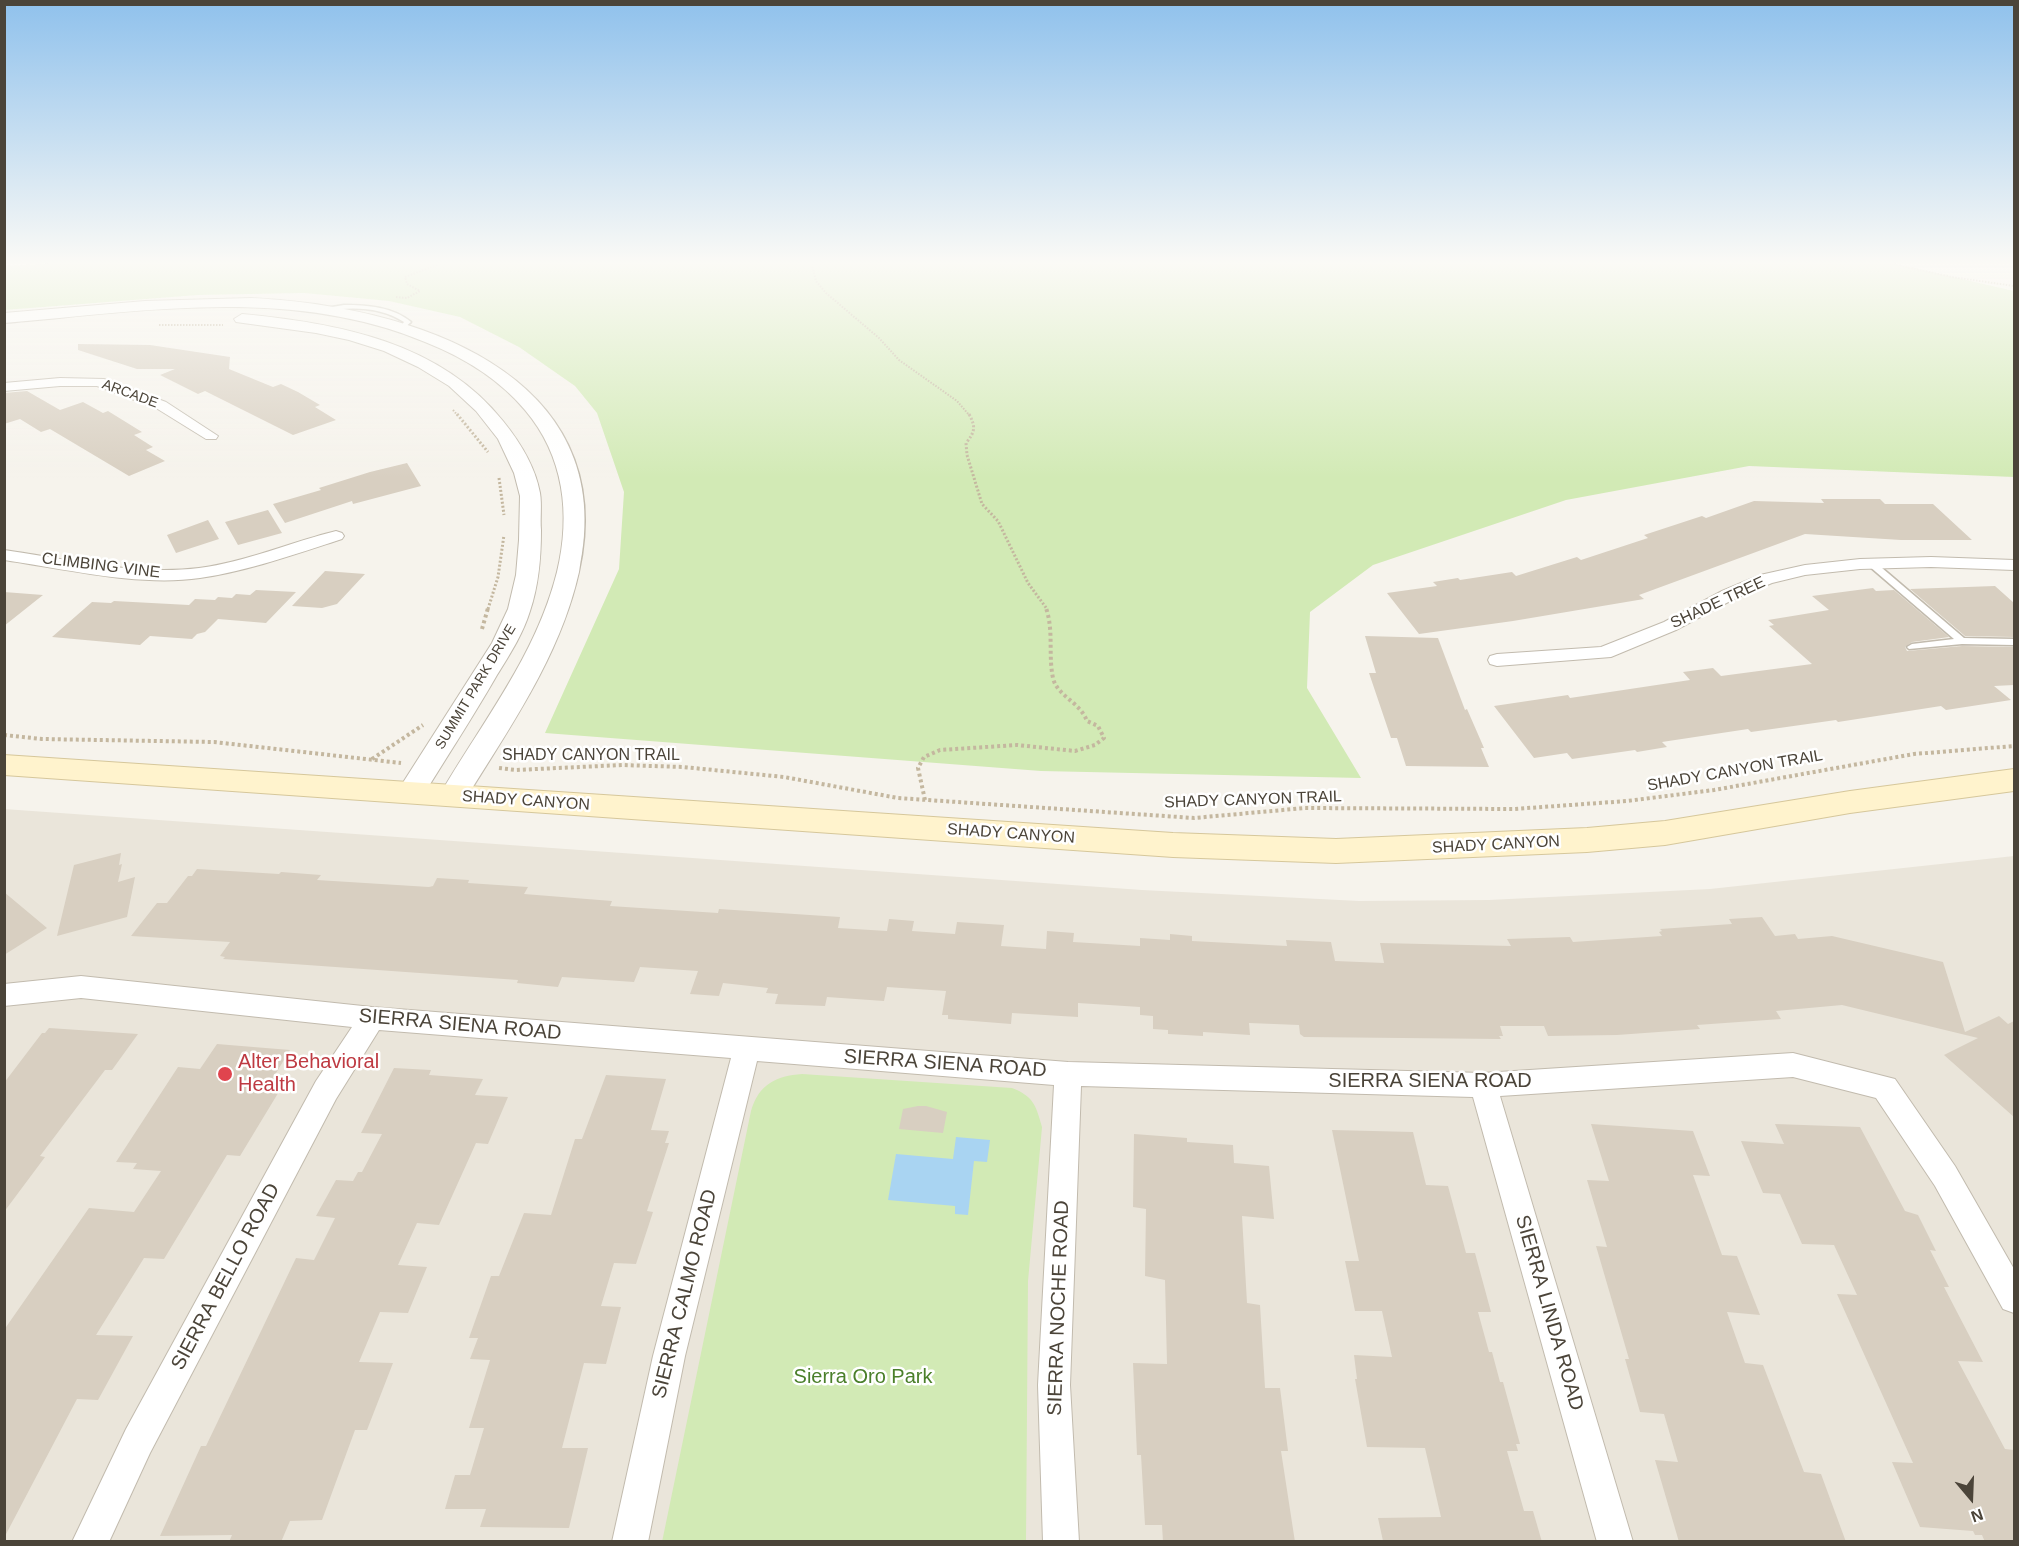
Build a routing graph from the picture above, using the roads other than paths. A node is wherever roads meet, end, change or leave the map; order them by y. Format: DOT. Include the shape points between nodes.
graph roads {
  1 [pos="334,333"];
  2 [pos="387,333"];
  3 [pos="420,333"];
  4 [pos="368,341"];
  5 [pos="4,387"];
  6 [pos="211,436"];
  7 [pos="336,536"];
  8 [pos="4,555"];
  9 [pos="1872,564"];
  10 [pos="2014,565"];
  11 [pos="1962,641"];
  12 [pos="2014,642"];
  13 [pos="1912,647"];
  14 [pos="1497,660"];
  15 [pos="4,765"];
  16 [pos="408,778"];
  17 [pos="2014,780"];
  18 [pos="453,796"];
  19 [pos="4,995"];
  20 [pos="372,1018"];
  21 [pos="747,1049"];
  22 [pos="1068,1074"];
  23 [pos="1483,1085"];
  24 [pos="2014,1298"];
  25 [pos="90,1542"];
  26 [pos="630,1542"];
  27 [pos="1060,1542"];
  28 [pos="1615,1542"];
  1 -- 4 [label="street, SUMMIT PARK DRIVE"];
  2 -- 4 [label="street"];
  3 -- 18 [label="street" via="488,368 527,400 554,436 565,461 575,527 568,570 538,657"];
  4 -- 16 [label="street, SUMMIT PARK DRIVE" via="414,356 455,382 494,418 518,457 530,495 529,576 515,623"];
  5 -- 6 [label="street, ARCADE" via="99,382 161,405"];
  7 -- 8 [label="street, CLIMBING VINE" via="200,573 147,575"];
  9 -- 10 [label="street, SHADE TREE"];
  9 -- 11 [label="lane"];
  9 -- 14 [label="street, SHADE TREE" via="1805,570 1766,579 1604,653"];
  11 -- 12 [label="lane"];
  11 -- 13 [label="lane"];
  15 -- 16 [label="main road, SHADY CANYON"];
  16 -- 18 [label="main road, SHADY CANYON"];
  17 -- 18 [label="main road, SHADY CANYON" via="1665,832 1504,845 1336,851 1173,845"];
  19 -- 20 [label="street, SIERRA SIENA ROAD" via="81,987"];
  20 -- 21 [label="street, SIERRA SIENA ROAD"];
  20 -- 25 [label="street, SIERRA BELLO ROAD" via="326,1090 138,1441"];
  21 -- 22 [label="street, SIERRA SIENA ROAD"];
  21 -- 26 [label="street, SIERRA CALMO ROAD" via="644,1464"];
  22 -- 23 [label="street, SIERRA SIENA ROAD"];
  22 -- 27 [label="street, SIERRA NOCHE ROAD" via="1054,1385"];
  23 -- 24 [label="street, SIERRA SIENA ROAD" via="1793,1065 1885,1088 1945,1176"];
  23 -- 28 [label="street, SIERRA LINDA ROAD"];
}
